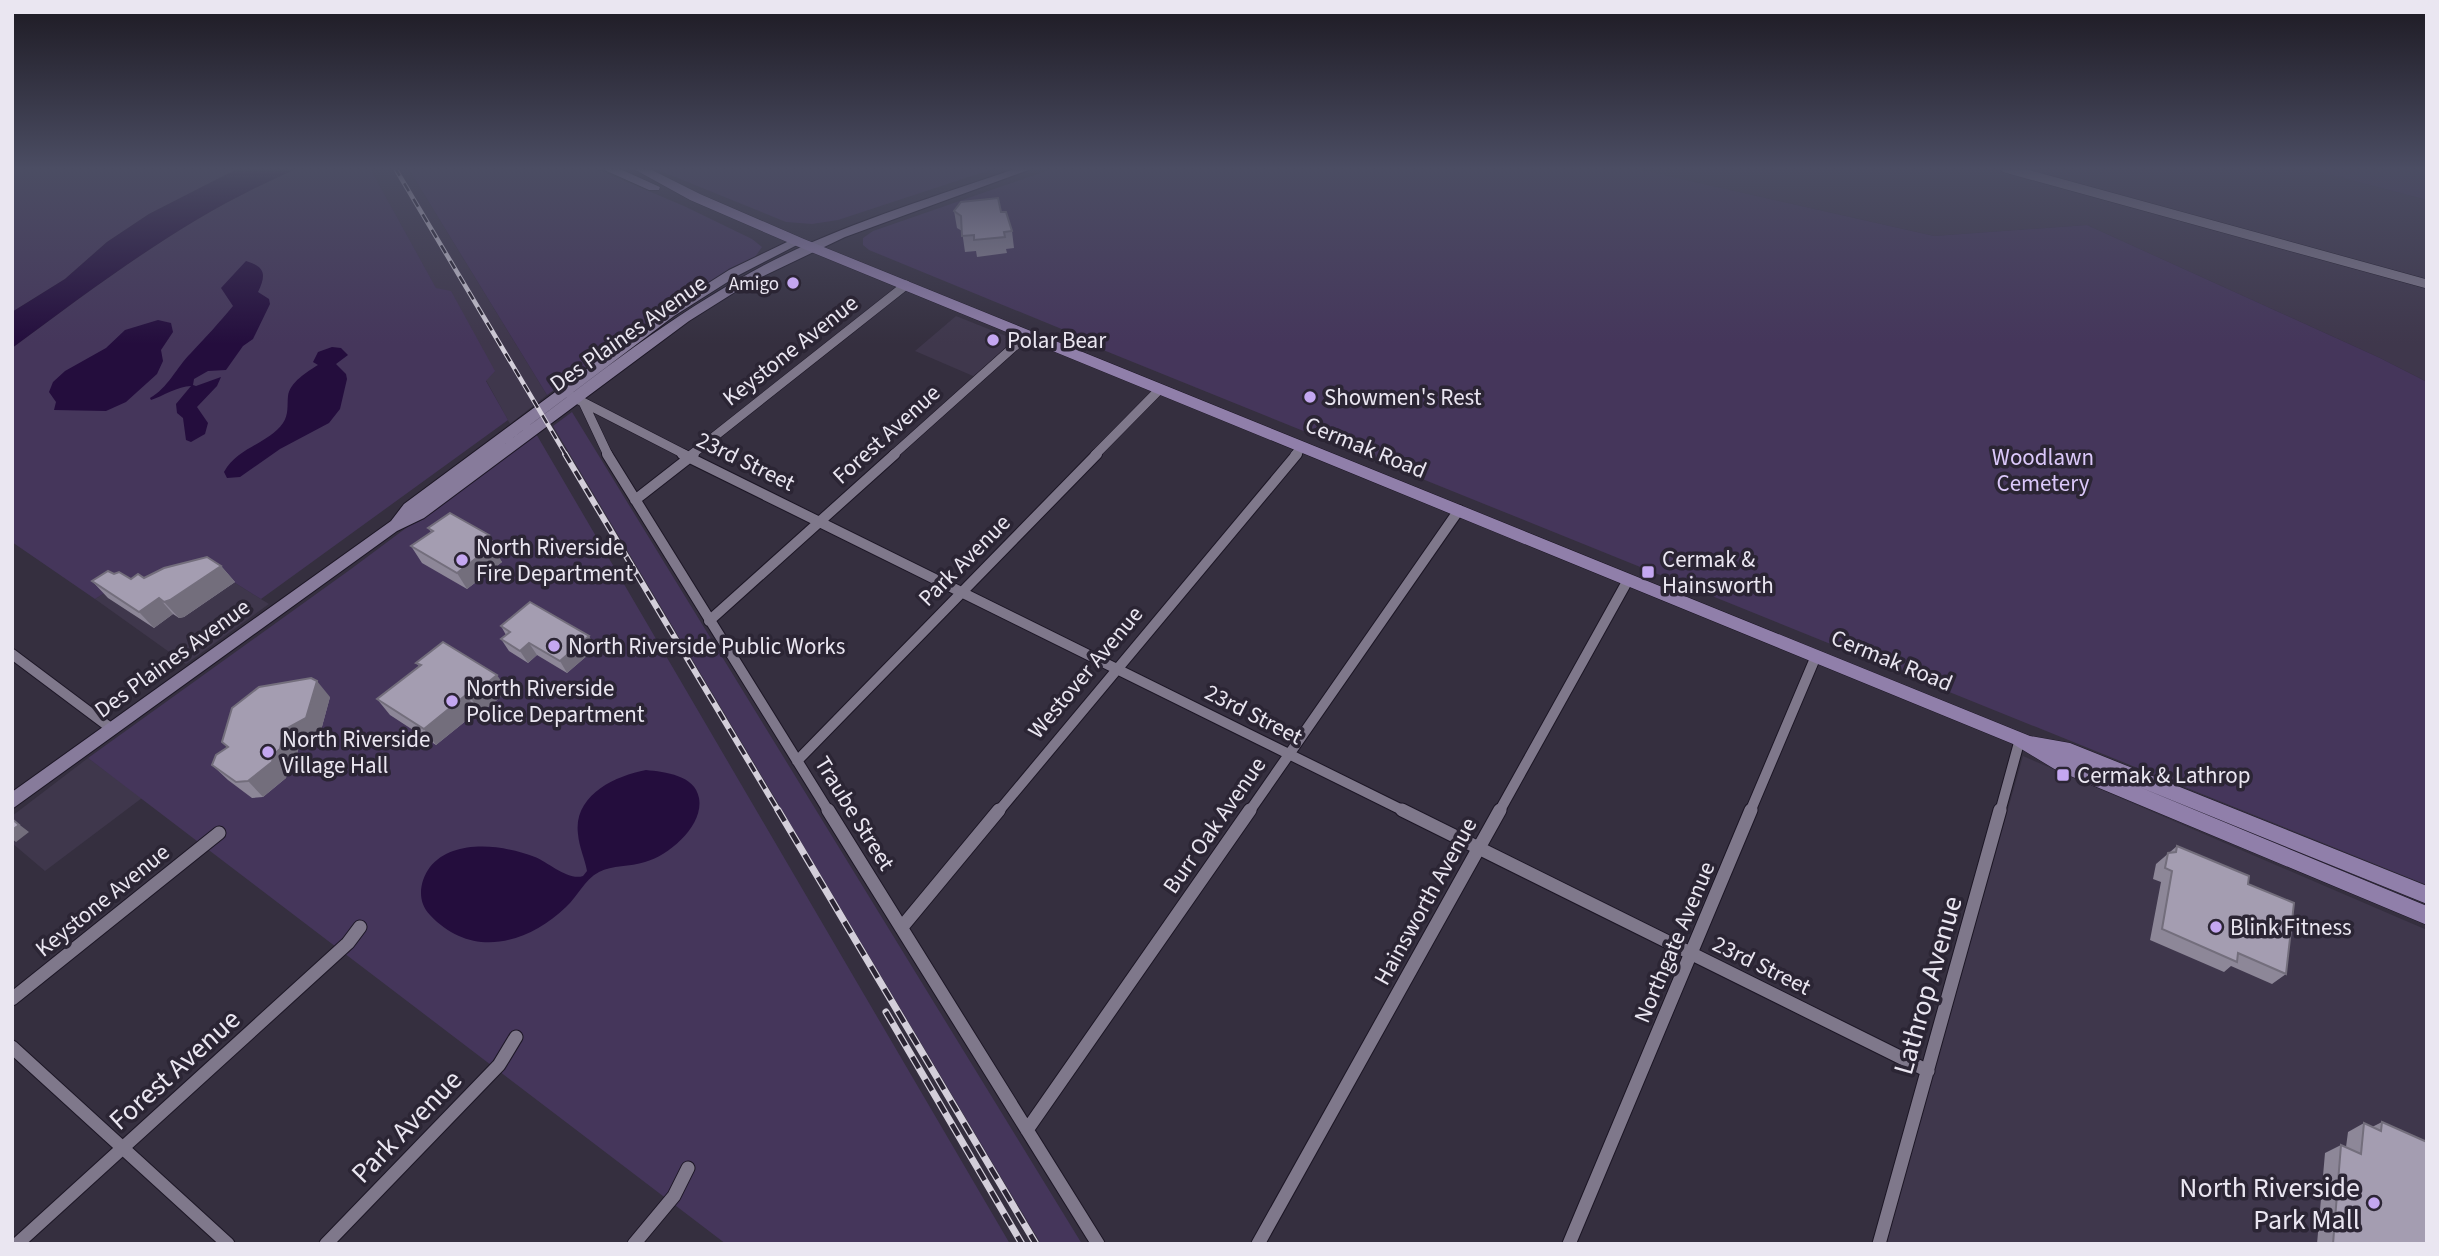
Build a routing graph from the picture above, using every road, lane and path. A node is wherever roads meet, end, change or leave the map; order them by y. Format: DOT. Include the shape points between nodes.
graph roads {
  1 [pos="765,227"];
  2 [pos="840,227"];
  3 [pos="860,227"];
  4 [pos="2218,227"];
  5 [pos="806,244"];
  6 [pos="2427,284"];
  7 [pos="906,285"];
  8 [pos="1027,335"];
  9 [pos="1160,389"];
  10 [pos="573,397"];
  11 [pos="1302,447"];
  12 [pos="690,457"];
  13 [pos="635,500"];
  14 [pos="1459,510"];
  15 [pos="820,522"];
  16 [pos="1629,579"];
  17 [pos="961,592"];
  18 [pos="709,621"];
  19 [pos="12,654"];
  20 [pos="1816,656"];
  21 [pos="1117,669"];
  22 [pos="112,729"];
  23 [pos="2020,739"];
  24 [pos="1289,755"];
  25 [pos="797,761"];
  26 [pos="12,802"];
  27 [pos="219,833"];
  28 [pos="1478,850"];
  29 [pos="2427,895"];
  30 [pos="2427,916"];
  31 [pos="360,927"];
  32 [pos="902,927"];
  33 [pos="1692,954"];
  34 [pos="12,999"];
  35 [pos="516,1037"];
  36 [pos="12,1047"];
  37 [pos="1928,1071"];
  38 [pos="1027,1130"];
  39 [pos="123,1148"];
  40 [pos="688,1168"];
  41 [pos="17,1244"];
  42 [pos="228,1244"];
  43 [pos="326,1244"];
  44 [pos="634,1244"];
  45 [pos="1098,1244"];
  46 [pos="1258,1244"];
  47 [pos="1569,1244"];
  48 [pos="1879,1244"];
  1 -- 5 [label="main road, Cermak Road"];
  2 -- 5 [label="main road, Des Plaines Avenue"];
  3 -- 5 [label="main road, Des Plaines Avenue"];
  4 -- 6 [label="street"];
  5 -- 7 [label="main road, Cermak Road"];
  5 -- 10 [label="main road, Des Plaines Avenue" via="743,268 690,299"];
  7 -- 8 [label="main road, Cermak Road"];
  7 -- 12 [label="street, Keystone Avenue"];
  8 -- 9 [label="main road, Cermak Road"];
  8 -- 15 [label="street, Forest Avenue"];
  9 -- 11 [label="main road, Cermak Road"];
  9 -- 17 [label="street, Park Avenue"];
  10 -- 12 [label="street, 23rd Street"];
  10 -- 13 [label="street, Traube Street"];
  10 -- 22 [label="main road, Des Plaines Avenue" via="419,514 392,527"];
  11 -- 14 [label="main road, Cermak Road"];
  11 -- 21 [label="street, Westover Avenue"];
  12 -- 13 [label="street, Keystone Avenue"];
  12 -- 15 [label="street, 23rd Street"];
  13 -- 18 [label="street, Traube Street"];
  14 -- 16 [label="main road, Cermak Road"];
  14 -- 24 [label="street, Burr Oak Avenue"];
  15 -- 17 [label="street, 23rd Street"];
  15 -- 18 [label="street, Forest Avenue"];
  16 -- 20 [label="main road, Cermak Road"];
  16 -- 28 [label="street, Hainsworth Avenue"];
  17 -- 21 [label="street, 23rd Street"];
  17 -- 25 [label="street, Park Avenue"];
  18 -- 25 [label="street, Traube Street"];
  19 -- 22 [label="street"];
  20 -- 23 [label="main road, Cermak Road"];
  20 -- 33 [label="street, Northgate Avenue"];
  21 -- 24 [label="street, 23rd Street"];
  21 -- 32 [label="street, Westover Avenue"];
  22 -- 26 [label="main road, Des Plaines Avenue"];
  23 -- 29 [label="main road, Cermak Road" via="2063,748"];
  23 -- 30 [label="main road, Cermak Road" via="2075,769"];
  23 -- 37 [label="street, Lathrop Avenue"];
  24 -- 28 [label="street, 23rd Street"];
  24 -- 38 [label="street, Burr Oak Avenue"];
  25 -- 32 [label="street, Traube Street"];
  27 -- 34 [label="street, Keystone Avenue"];
  28 -- 33 [label="street, 23rd Street"];
  28 -- 46 [label="street, Hainsworth Avenue"];
  31 -- 39 [label="street, Forest Avenue" via="348,943"];
  32 -- 38 [label="street, Traube Street"];
  33 -- 37 [label="street, 23rd Street"];
  33 -- 47 [label="street, Northgate Avenue"];
  35 -- 43 [label="street, Park Avenue" via="499,1065"];
  36 -- 39 [label="street"];
  37 -- 48 [label="street, Lathrop Avenue"];
  38 -- 45 [label="street, Traube Street"];
  39 -- 41 [label="street, Forest Avenue"];
  39 -- 42 [label="street"];
  40 -- 44 [label="street" via="674,1196"];
}
